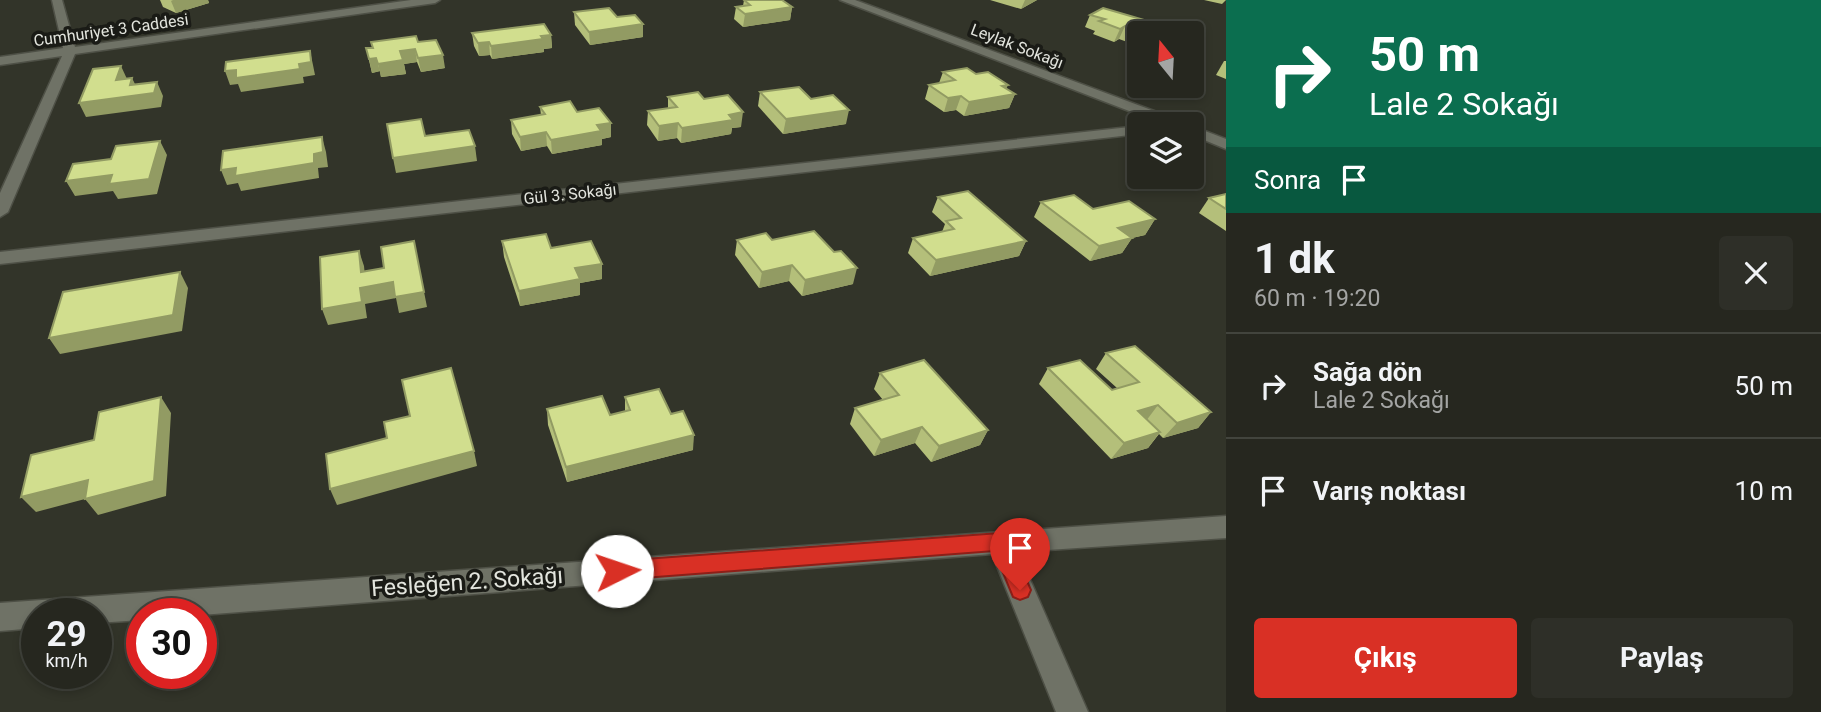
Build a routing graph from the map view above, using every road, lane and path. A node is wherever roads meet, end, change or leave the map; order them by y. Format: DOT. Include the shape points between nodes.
graph roads {
  1 [pos="57,0"];
  2 [pos="435,0"];
  3 [pos="845,0"];
  4 [pos="70,52"];
  5 [pos="0,61"];
  6 [pos="1144,112"];
  7 [pos="1127,131"];
  8 [pos="1204,135"];
  9 [pos="1226,144"];
  10 [pos="0,212"];
  11 [pos="0,258"];
  12 [pos="1226,527"];
  13 [pos="1000,541"];
  14 [pos="112,609"];
  15 [pos="21,616"];
  16 [pos="0,617"];
  17 [pos="1072,712"];
  1 -- 4 [label="street"];
  2 -- 4 [label="street, Cumhuriyet 3 Caddesi"];
  3 -- 6 [label="street, Leylak Sokağı"];
  4 -- 5 [label="street, Cumhuriyet 3 Caddesi"];
  4 -- 10 [label="street"];
  7 -- 11 [label="street, Gül 3. Sokağı"];
  8 -- 9 [label="street"];
  12 -- 13 [label="street, Fesleğen 2. Sokağı"];
  13 -- 14 [label="street, Fesleğen 2. Sokağı"];
  13 -- 17 [label="street"];
  15 -- 16 [label="street"];
}
